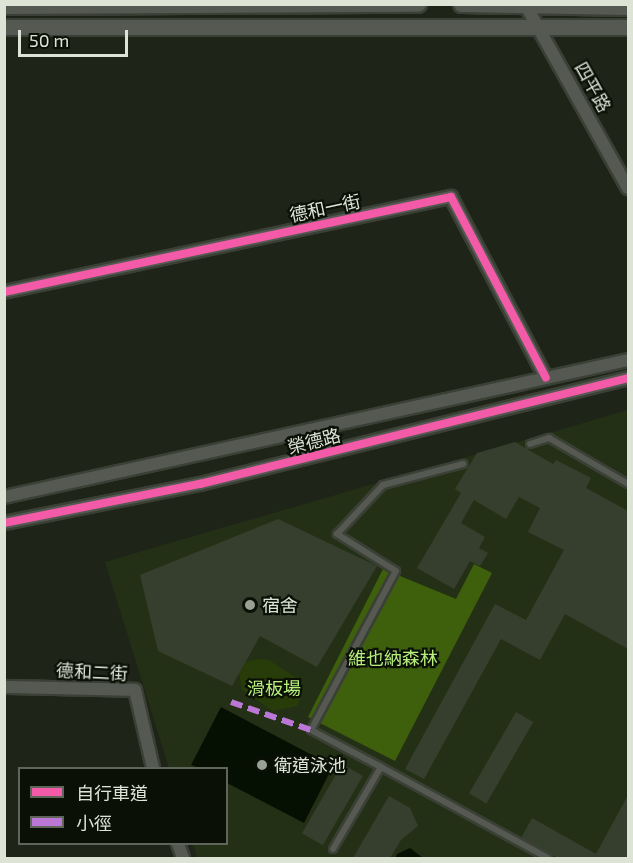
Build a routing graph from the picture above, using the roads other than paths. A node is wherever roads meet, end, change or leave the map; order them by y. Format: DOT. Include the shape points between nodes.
graph roads {
  1 [pos="418,4"];
  2 [pos="461,4"];
  3 [pos="525,5"];
  4 [pos="4,6"];
  5 [pos="628,7"];
  6 [pos="4,27"];
  7 [pos="537,27"];
  8 [pos="628,27"];
  9 [pos="628,188"];
  10 [pos="4,292"];
  11 [pos="628,360"];
  12 [pos="546,378"];
  13 [pos="628,378"];
  14 [pos="530,444"];
  15 [pos="463,464"];
  16 [pos="628,484"];
  17 [pos="4,497"];
  18 [pos="4,523"];
  19 [pos="4,687"];
  20 [pos="153,767"];
  21 [pos="381,767"];
  22 [pos="333,849"];
  23 [pos="548,858"];
  1 -- 4 [label="street"];
  2 -- 3 [label="street"];
  3 -- 5 [label="street"];
  3 -- 7 [label="street, 四平路"];
  6 -- 7 [label="street"];
  7 -- 8 [label="street"];
  7 -- 9 [label="street, 四平路"];
  10 -- 12 [label="street, 德和一街" via="451,197"];
  11 -- 12 [label="street, 榮德路"];
  12 -- 17 [label="street, 榮德路"];
  13 -- 18 [label="street, 榮德路" via="200,484"];
  14 -- 16 [label="lane" via="549,438"];
  15 -- 21 [label="lane" via="383,485 337,534 396,571 311,730"];
  19 -- 20 [label="street, 德和二街" via="135,690"];
  21 -- 22 [label="lane"];
  21 -- 23 [label="lane"];
}
